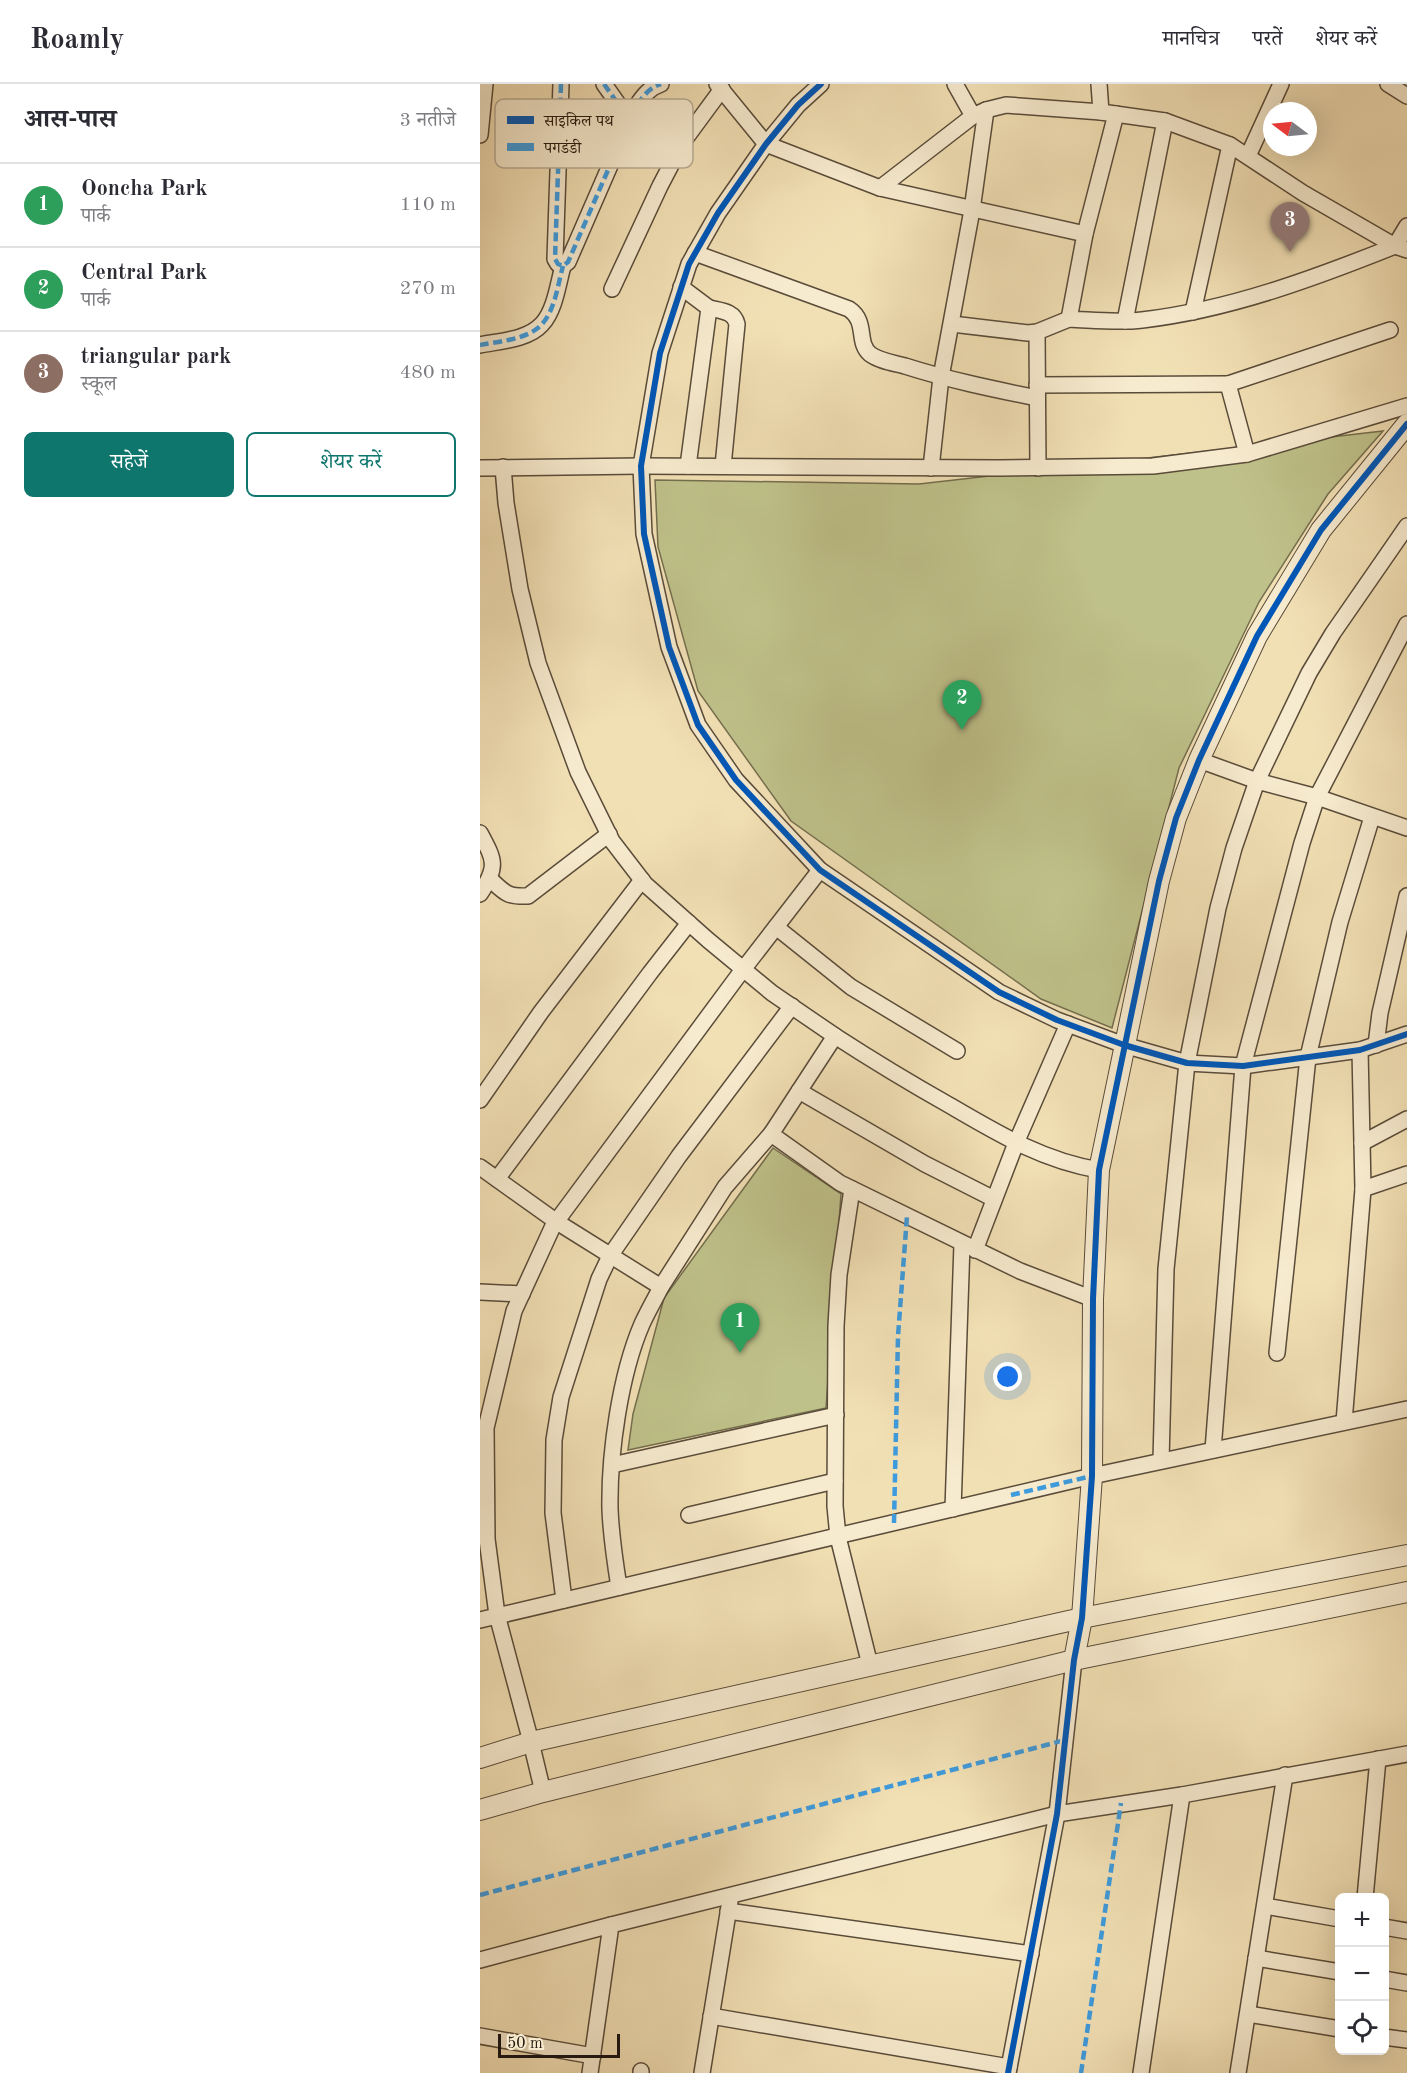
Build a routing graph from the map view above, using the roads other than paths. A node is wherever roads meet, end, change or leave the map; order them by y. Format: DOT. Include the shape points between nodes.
graph roads {
  1 [pos="485,84"];
  2 [pos="561,84"];
  3 [pos="604,84"];
  4 [pos="661,84"];
  5 [pos="821,84"];
  6 [pos="955,84"];
  7 [pos="1099,84"];
  8 [pos="1281,84"];
  9 [pos="1388,84"];
  10 [pos="719,87"];
  11 [pos="1407,96"];
  12 [pos="560,99"];
  13 [pos="615,99"];
  14 [pos="641,99"];
  15 [pos="980,113"];
  16 [pos="1109,113"];
  17 [pos="1165,121"];
  18 [pos="693,127"];
  19 [pos="480,135"];
  20 [pos="766,144"];
  21 [pos="1230,145"];
  22 [pos="1248,156"];
  23 [pos="558,168"];
  24 [pos="610,168"];
  25 [pos="669,168"];
  26 [pos="880,188"];
  27 [pos="972,210"];
  28 [pos="1407,226"];
  29 [pos="1085,234"];
  30 [pos="1401,248"];
  31 [pos="695,253"];
  32 [pos="563,266"];
  33 [pos="681,287"];
  34 [pos="612,289"];
  35 [pos="709,308"];
  36 [pos="1192,312"];
  37 [pos="1069,319"];
  38 [pos="1125,321"];
  39 [pos="952,324"];
  40 [pos="1390,330"];
  41 [pos="1037,332"];
  42 [pos="480,345"];
  43 [pos="941,377"];
  44 [pos="1228,384"];
  45 [pos="1037,392"];
  46 [pos="1407,406"];
  47 [pos="1407,424"];
  48 [pos="1247,454"];
  49 [pos="642,466"];
  50 [pos="688,466"];
  51 [pos="723,466"];
  52 [pos="503,467"];
  53 [pos="480,468"];
  54 [pos="931,468"];
  55 [pos="1038,468"];
  56 [pos="1407,526"];
  57 [pos="1407,624"];
  58 [pos="1199,760"];
  59 [pos="1257,781"];
  60 [pos="1317,797"];
  61 [pos="1372,817"];
  62 [pos="1407,828"];
  63 [pos="480,833"];
  64 [pos="609,834"];
  65 [pos="820,870"];
  66 [pos="490,879"];
  67 [pos="642,880"];
  68 [pos="480,894"];
  69 [pos="1407,896"];
  70 [pos="689,923"];
  71 [pos="776,927"];
  72 [pos="1401,946"];
  73 [pos="743,969"];
  74 [pos="792,1006"];
  75 [pos="1068,1024"];
  76 [pos="1407,1034"];
  77 [pos="835,1036"];
  78 [pos="1124,1045"];
  79 [pos="1376,1045"];
  80 [pos="1360,1050"];
  81 [pos="957,1052"];
  82 [pos="1308,1057"];
  83 [pos="1187,1063"];
  84 [pos="1243,1066"];
  85 [pos="799,1091"];
  86 [pos="480,1100"];
  87 [pos="1407,1119"];
  88 [pos="771,1134"];
  89 [pos="1016,1143"];
  90 [pos="1362,1143"];
  91 [pos="480,1167"];
  92 [pos="1099,1170"];
  93 [pos="1407,1174"];
  94 [pos="498,1179"];
  95 [pos="852,1189"];
  96 [pos="1363,1189"];
  97 [pos="994,1199"];
  98 [pos="557,1222"];
  99 [pos="968,1247"];
  100 [pos="610,1256"];
  101 [pos="661,1287"];
  102 [pos="480,1292"];
  103 [pos="522,1294"];
  104 [pos="1093,1299"];
  105 [pos="1277,1353"];
  106 [pos="1407,1409"];
  107 [pos="836,1414"];
  108 [pos="1344,1422"];
  109 [pos="1213,1450"];
  110 [pos="1161,1461"];
  111 [pos="612,1464"];
  112 [pos="1092,1476"];
  113 [pos="835,1481"];
  114 [pos="953,1509"];
  115 [pos="689,1515"];
  116 [pos="838,1537"];
  117 [pos="1407,1555"];
  118 [pos="619,1587"];
  119 [pos="1407,1592"];
  120 [pos="564,1600"];
  121 [pos="497,1615"];
  122 [pos="1082,1618"];
  123 [pos="480,1620"];
  124 [pos="1074,1660"];
  125 [pos="870,1665"];
  126 [pos="531,1742"];
  127 [pos="1407,1754"];
  128 [pos="480,1758"];
  129 [pos="1378,1759"];
  130 [pos="1285,1775"];
  131 [pos="543,1792"];
  132 [pos="1182,1795"];
  133 [pos="480,1810"];
  134 [pos="1057,1814"];
  135 [pos="1365,1893"];
  136 [pos="731,1895"];
  137 [pos="1264,1906"];
  138 [pos="728,1911"];
  139 [pos="1335,1918"];
  140 [pos="611,1925"];
  141 [pos="1389,1928"];
  142 [pos="1407,1931"];
  143 [pos="1031,1954"];
  144 [pos="1256,1958"];
  145 [pos="480,1960"];
  146 [pos="1335,1971"];
  147 [pos="1389,1980"];
  148 [pos="1407,1983"];
  149 [pos="1248,2014"];
  150 [pos="711,2016"];
  151 [pos="1335,2028"];
  152 [pos="480,2036"];
  153 [pos="1389,2038"];
  154 [pos="1407,2040"];
  155 [pos="593,2056"];
  156 [pos="1009,2070"];
  157 [pos="590,2073"];
  158 [pos="702,2073"];
  159 [pos="1141,2073"];
  160 [pos="1238,2073"];
  1 -- 19 [label="street"];
  2 -- 12 [label="street"];
  3 -- 13 [label="street"];
  4 -- 14 [label="street"];
  5 -- 20 [label="street"];
  6 -- 15 [label="street"];
  7 -- 16 [label="street"];
  8 -- 22 [label="street"];
  9 -- 11 [label="street"];
  10 -- 18 [label="street"];
  10 -- 20 [label="street"];
  15 -- 16 [label="street" via="1015,105"];
  15 -- 26 [label="street"];
  15 -- 27 [label="street"];
  16 -- 17 [label="street"];
  16 -- 29 [label="street"];
  17 -- 21 [label="street"];
  17 -- 38 [label="street"];
  20 -- 26 [label="street"];
  20 -- 31 [label="street"];
  21 -- 22 [label="street"];
  21 -- 36 [label="street"];
  22 -- 30 [label="street" via="1303,193"];
  23 -- 32 [label="street" via="555,259"];
  24 -- 32 [label="street" via="572,255"];
  25 -- 34 [label="street"];
  26 -- 27 [label="street"];
  27 -- 29 [label="street"];
  27 -- 39 [label="street"];
  28 -- 30 [label="street"];
  29 -- 37 [label="street"];
  30 -- 36 [label="street" via="1311,279"];
  31 -- 33 [label="street"];
  31 -- 43 [label="street" via="849,309 860,320 871,354"];
  32 -- 42 [label="street" via="543,324 518,337"];
  33 -- 35 [label="street"];
  33 -- 49 [label="street" via="660,353"];
  35 -- 50 [label="street"];
  35 -- 51 [label="street" via="731,314 737,324"];
  36 -- 38 [label="street"];
  37 -- 38 [label="street"];
  37 -- 41 [label="street"];
  39 -- 41 [label="street"];
  39 -- 43 [label="street"];
  40 -- 44 [label="street"];
  41 -- 45 [label="street"];
  43 -- 45 [label="street"];
  43 -- 54 [label="street"];
  44 -- 45 [label="street"];
  44 -- 48 [label="street"];
  45 -- 55 [label="street"];
  46 -- 48 [label="street"];
  47 -- 58 [label="street" via="1321,530 1257,636"];
  48 -- 55 [label="street" via="1153,466"];
  49 -- 50 [label="street"];
  49 -- 52 [label="street"];
  49 -- 65 [label="street" via="644,534 666,635 698,724 736,780"];
  50 -- 51 [label="street"];
  51 -- 54 [label="street"];
  52 -- 53 [label="street"];
  52 -- 64 [label="street" via="520,589 538,663 578,771"];
  54 -- 55 [label="street"];
  56 -- 59 [label="street" via="1309,673"];
  57 -- 60 [label="street"];
  58 -- 59 [label="street"];
  58 -- 78 [label="street" via="1176,818 1162,871"];
  59 -- 60 [label="street"];
  59 -- 83 [label="street" via="1218,908"];
  60 -- 61 [label="street"];
  60 -- 84 [label="street"];
  61 -- 62 [label="street"];
  61 -- 82 [label="street" via="1340,922"];
  63 -- 66 [label="street" via="493,863"];
  64 -- 66 [label="street" via="528,896 505,894"];
  64 -- 67 [label="street"];
  65 -- 71 [label="street"];
  65 -- 75 [label="street" via="999,992"];
  66 -- 68 [label="street"];
  67 -- 70 [label="street"];
  67 -- 86 [label="street" via="541,1012"];
  69 -- 72 [label="street"];
  70 -- 73 [label="street"];
  70 -- 94 [label="street"];
  71 -- 73 [label="street"];
  71 -- 81 [label="street" via="851,987"];
  72 -- 79 [label="street" via="1380,1013"];
  73 -- 74 [label="street"];
  73 -- 98 [label="street"];
  74 -- 77 [label="street"];
  74 -- 100 [label="street" via="679,1156"];
  75 -- 78 [label="street"];
  75 -- 89 [label="street"];
  76 -- 79 [label="street"];
  77 -- 85 [label="street"];
  77 -- 89 [label="street"];
  78 -- 83 [label="street"];
  78 -- 92 [label="street"];
  79 -- 80 [label="street"];
  80 -- 82 [label="street"];
  80 -- 90 [label="street"];
  82 -- 84 [label="street"];
  82 -- 105 [label="street"];
  83 -- 84 [label="street"];
  83 -- 110 [label="street" via="1166,1269"];
  84 -- 109 [label="street"];
  85 -- 88 [label="street"];
  85 -- 97 [label="street"];
  87 -- 90 [label="street"];
  88 -- 95 [label="street"];
  88 -- 101 [label="street" via="725,1187"];
  89 -- 92 [label="street" via="1074,1166"];
  89 -- 97 [label="street"];
  90 -- 96 [label="street"];
  91 -- 94 [label="street"];
  92 -- 104 [label="street"];
  93 -- 96 [label="street"];
  94 -- 98 [label="street"];
  95 -- 99 [label="street"];
  95 -- 107 [label="street" via="839,1275"];
  96 -- 108 [label="street"];
  97 -- 99 [label="street"];
  98 -- 100 [label="street"];
  98 -- 103 [label="street"];
  99 -- 104 [label="street"];
  99 -- 114 [label="street"];
  100 -- 101 [label="street"];
  100 -- 120 [label="street" via="561,1397 554,1440 553,1513"];
  101 -- 111 [label="street" via="630,1361"];
  102 -- 103 [label="street"];
  103 -- 121 [label="street" via="514,1311 486,1428 486,1539"];
  104 -- 112 [label="street"];
  106 -- 108 [label="street"];
  107 -- 111 [label="street"];
  107 -- 113 [label="street"];
  108 -- 109 [label="street"];
  109 -- 110 [label="street"];
  110 -- 112 [label="street"];
  111 -- 118 [label="street" via="610,1509"];
  112 -- 114 [label="street"];
  112 -- 122 [label="street"];
  113 -- 115 [label="street"];
  113 -- 116 [label="street"];
  114 -- 116 [label="street"];
  116 -- 118 [label="street"];
  116 -- 125 [label="street"];
  117 -- 122 [label="street"];
  118 -- 120 [label="street"];
  119 -- 124 [label="street"];
  120 -- 121 [label="street"];
  121 -- 123 [label="street"];
  121 -- 126 [label="street"];
  122 -- 124 [label="street"];
  122 -- 125 [label="street"];
  124 -- 131 [label="street"];
  124 -- 134 [label="street"];
  125 -- 126 [label="street"];
  126 -- 128 [label="street"];
  126 -- 131 [label="street"];
  127 -- 129 [label="street"];
  129 -- 130 [label="street"];
  129 -- 135 [label="street"];
  130 -- 132 [label="street"];
  130 -- 137 [label="street"];
  131 -- 133 [label="street"];
  132 -- 134 [label="street"];
  132 -- 159 [label="street"];
  134 -- 136 [label="street"];
  134 -- 143 [label="street"];
  136 -- 138 [label="street"];
  136 -- 140 [label="street"];
  137 -- 139 [label="street"];
  137 -- 144 [label="street"];
  138 -- 143 [label="street"];
  138 -- 150 [label="street"];
  140 -- 145 [label="street"];
  140 -- 155 [label="street"];
  141 -- 142 [label="street"];
  143 -- 156 [label="street"];
  144 -- 146 [label="street"];
  144 -- 149 [label="street"];
  147 -- 148 [label="street"];
  149 -- 151 [label="street"];
  149 -- 160 [label="street"];
  150 -- 156 [label="street"];
  150 -- 158 [label="street"];
  152 -- 155 [label="street"];
  153 -- 154 [label="street"];
  155 -- 157 [label="street"];
}
